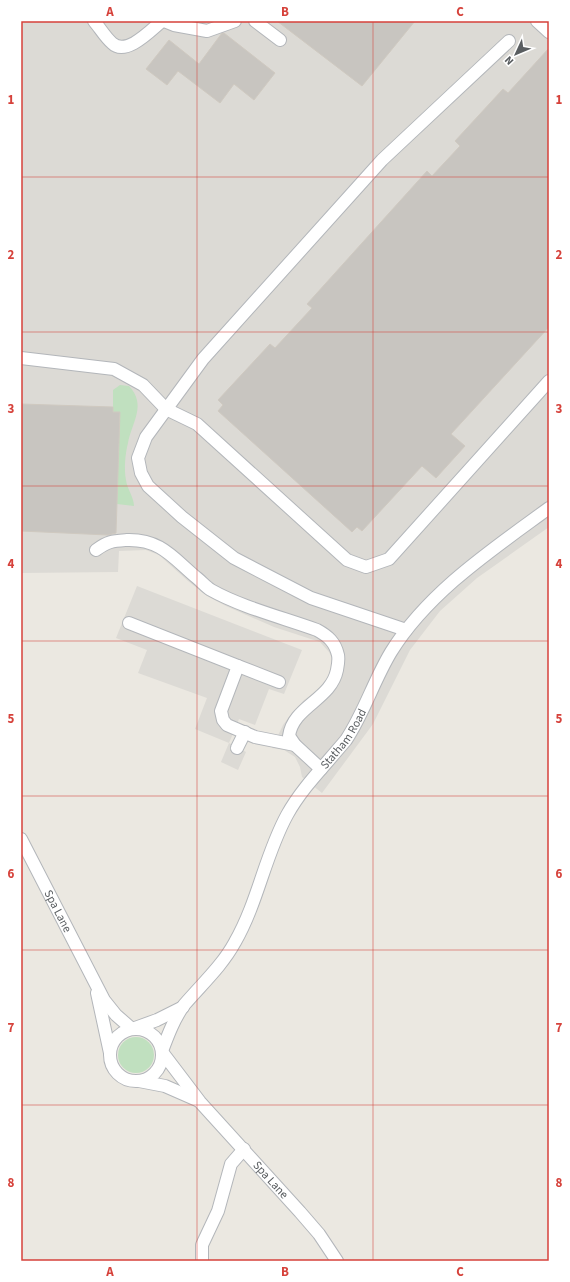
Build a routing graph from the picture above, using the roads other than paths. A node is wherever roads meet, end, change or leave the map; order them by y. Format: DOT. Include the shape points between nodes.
graph roads {
  1 [pos="94,21"];
  2 [pos="163,21"];
  3 [pos="235,21"];
  4 [pos="255,21"];
  5 [pos="537,21"];
  6 [pos="549,32"];
  7 [pos="280,40"];
  8 [pos="509,41"];
  9 [pos="21,358"];
  10 [pos="549,381"];
  11 [pos="166,409"];
  12 [pos="549,508"];
  13 [pos="96,550"];
  14 [pos="129,623"];
  15 [pos="406,630"];
  16 [pos="238,666"];
  17 [pos="279,682"];
  18 [pos="245,732"];
  19 [pos="295,745"];
  20 [pos="237,748"];
  21 [pos="321,769"];
  22 [pos="21,839"];
  23 [pos="95,984"];
  24 [pos="184,1006"];
  25 [pos="134,1028"];
  26 [pos="162,1052"];
  27 [pos="110,1054"];
  28 [pos="139,1080"];
  29 [pos="200,1102"];
  30 [pos="244,1149"];
  31 [pos="202,1261"];
  32 [pos="337,1261"];
  1 -- 2 [label="street" via="113,45 123,47 140,40"];
  2 -- 3 [label="street" via="207,31"];
  4 -- 7 [label="street"];
  5 -- 6 [label="street"];
  8 -- 11 [label="street" via="382,160 203,359"];
  9 -- 11 [label="street" via="114,369 143,385"];
  10 -- 11 [label="street" via="389,559 366,567 347,560 197,424"];
  11 -- 15 [label="street" via="146,437 138,458 141,474 148,486 234,558 312,598"];
  12 -- 15 [label="street, Statham Road" via="441,593"];
  13 -- 19 [label="street" via="114,541 141,540 153,543 210,589 317,630 332,640 339,659 335,678 327,691 300,714 291,726 289,736"];
  14 -- 16 [label="street"];
  15 -- 21 [label="street, Statham Road" via="391,653 346,740"];
  16 -- 17 [label="street"];
  16 -- 18 [label="street" via="221,711 223,720 228,725"];
  18 -- 19 [label="street" via="255,737"];
  18 -- 20 [label="street"];
  19 -- 21 [label="street"];
  21 -- 24 [label="street, Statham Road" via="287,816 235,942 211,976"];
  22 -- 23 [label="street, Spa Lane"];
  23 -- 25 [label="street, Spa Lane" via="108,1006"];
  23 -- 27 [label="street, Spa Lane"];
  24 -- 25 [label="street, Statham Road"];
  24 -- 26 [label="street, Statham Road" via="175,1020"];
  25 -- 26 [label="street" via="143,1029 156,1037"];
  25 -- 27 [label="street" via="125,1031 114,1040"];
  26 -- 28 [label="street" via="158,1068 147,1078"];
  26 -- 29 [label="street, Spa Lane"];
  27 -- 28 [label="street" via="115,1071 130,1080"];
  28 -- 29 [label="street, Spa Lane" via="165,1086"];
  29 -- 30 [label="street, Spa Lane"];
  30 -- 31 [label="street" via="231,1164 218,1211 202,1245"];
  30 -- 32 [label="street, Spa Lane" via="300,1212"];
}
